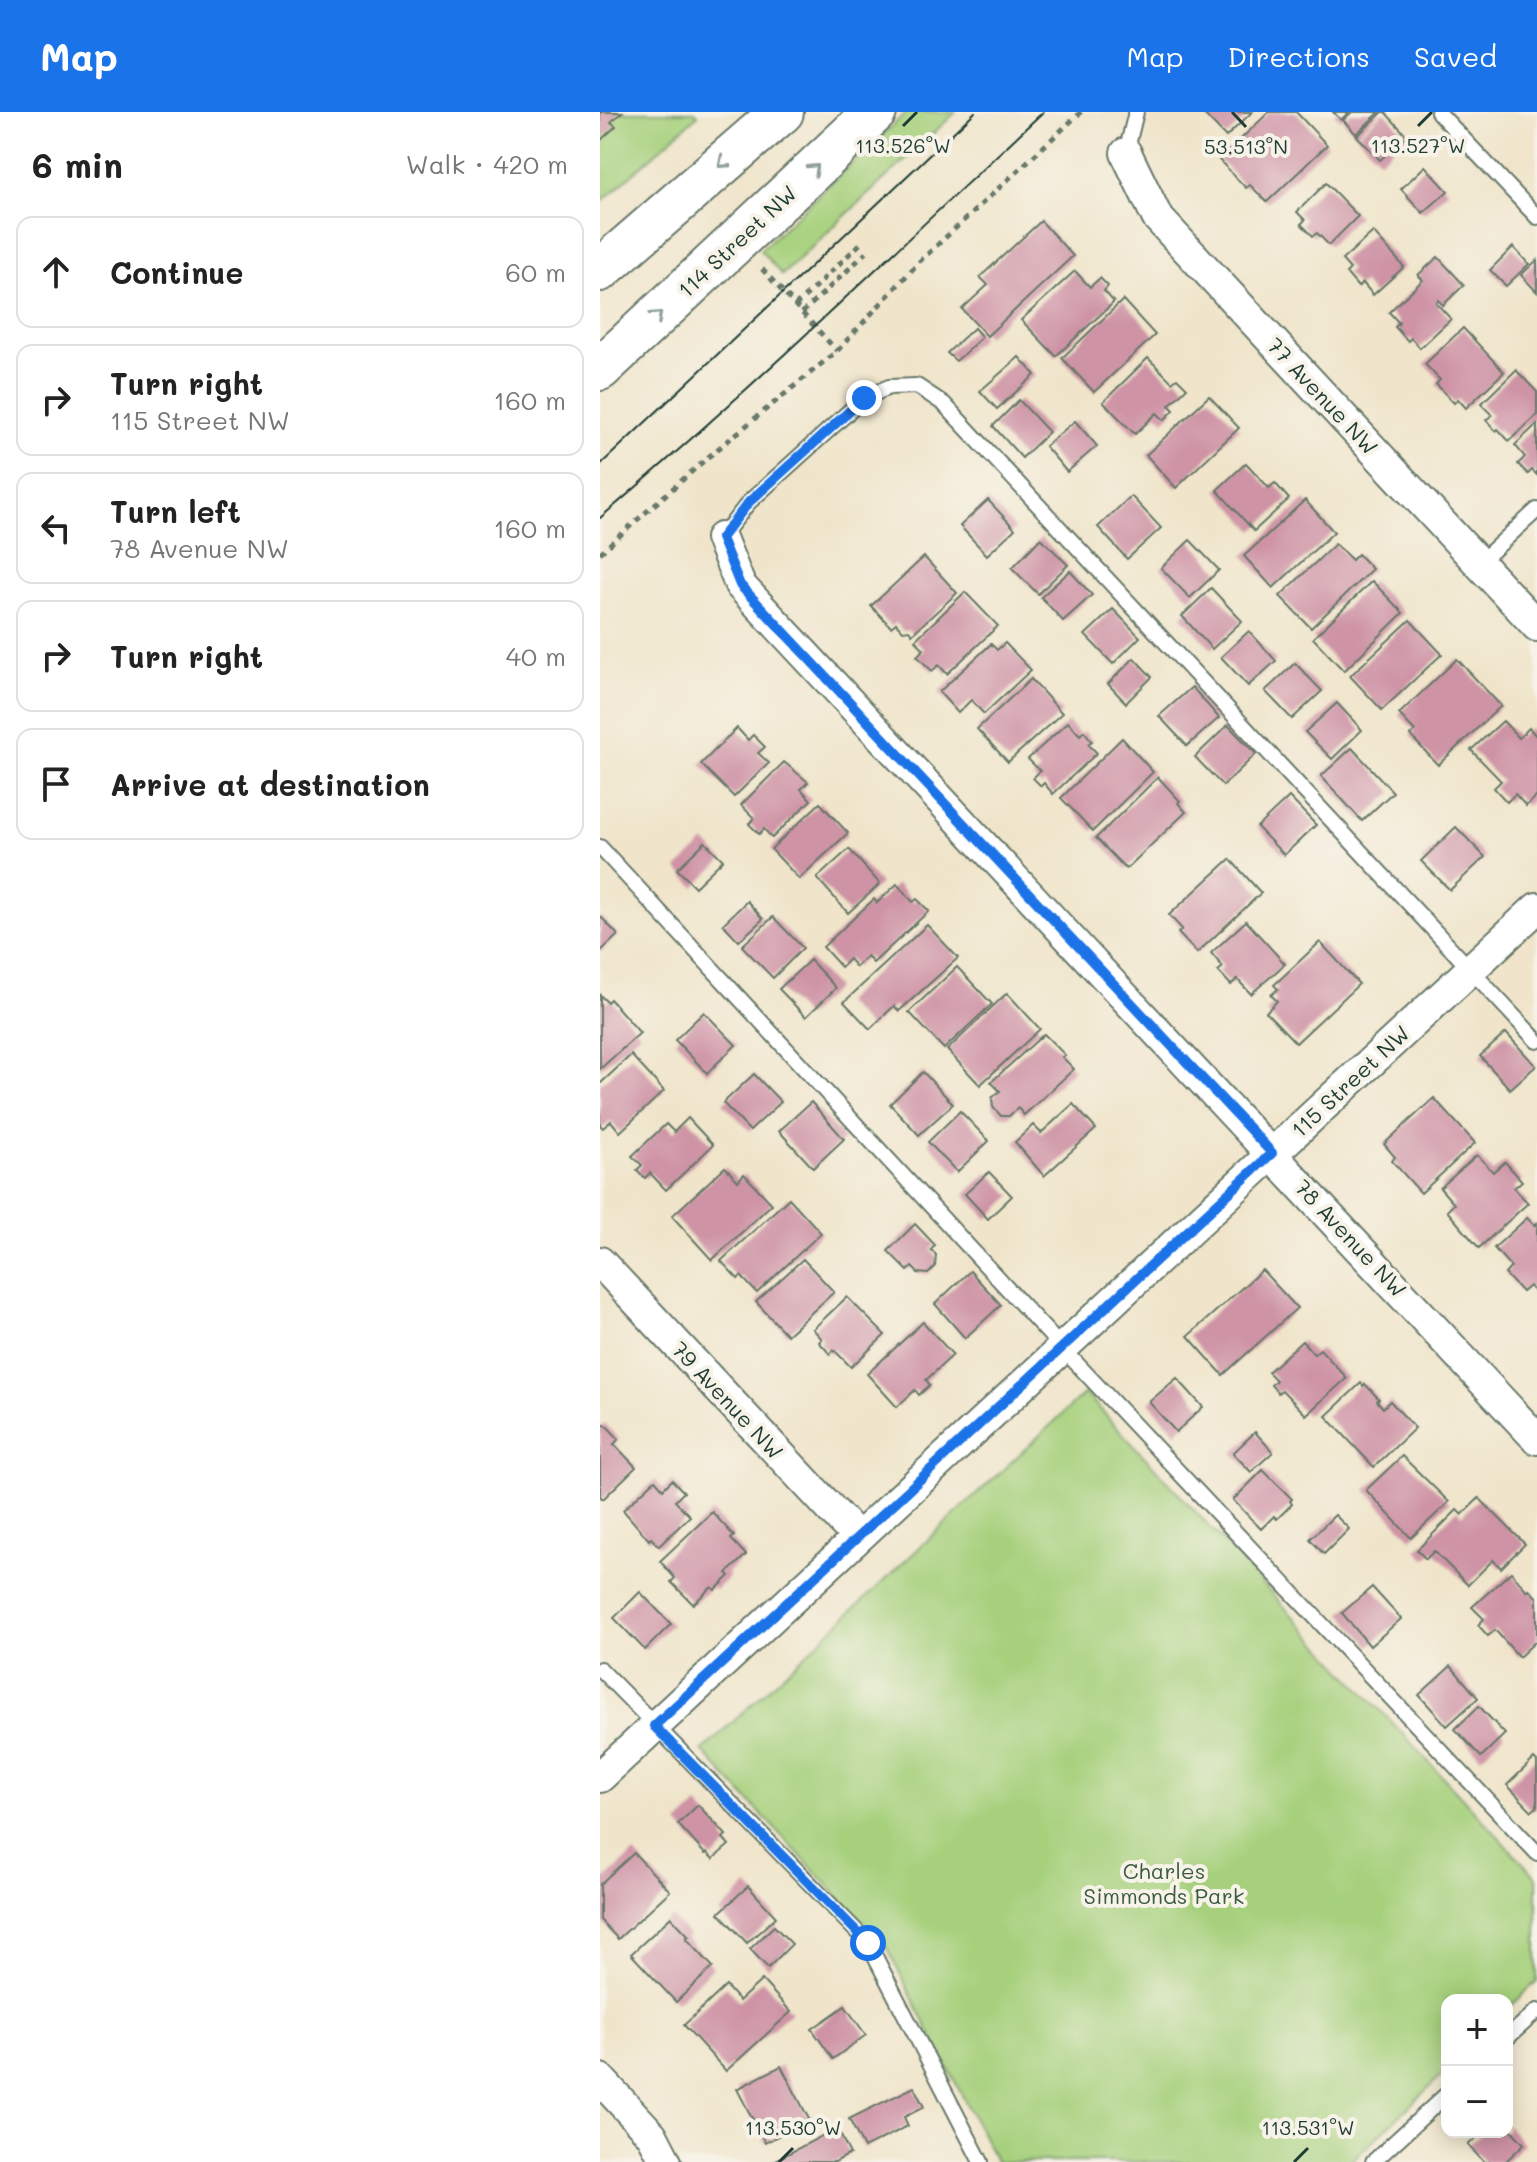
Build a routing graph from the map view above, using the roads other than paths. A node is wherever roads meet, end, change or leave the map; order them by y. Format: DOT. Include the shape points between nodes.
graph roads {
  1 [pos="782,112"];
  2 [pos="875,112"];
  3 [pos="1136,112"];
  4 [pos="1438,112"];
  5 [pos="1126,153"];
  6 [pos="1537,217"];
  7 [pos="600,270"];
  8 [pos="600,369"];
  9 [pos="1537,510"];
  10 [pos="721,538"];
  11 [pos="1478,564"];
  12 [pos="1537,626"];
  13 [pos="600,847"];
  14 [pos="1537,908"];
  15 [pos="1470,970"];
  16 [pos="1537,1041"];
  17 [pos="1272,1153"];
  18 [pos="600,1262"];
  19 [pos="1063,1349"];
  20 [pos="1537,1439"];
  21 [pos="857,1537"];
  22 [pos="600,1669"];
  23 [pos="654,1726"];
  24 [pos="600,1777"];
  25 [pos="1537,1853"];
  26 [pos="1537,2011"];
  27 [pos="1513,2033"];
  28 [pos="600,2079"];
  29 [pos="1441,2100"];
  30 [pos="666,2162"];
  31 [pos="981,2162"];
  32 [pos="1373,2162"];
  1 -- 7 [label="main road, one-way"];
  8 -- 2 [label="main road, 114 Street NW, one-way"];
  3 -- 5 [label="lane"];
  4 -- 6 [label="lane"];
  5 -- 11 [label="street, 77 Avenue NW" via="1157,217"];
  9 -- 11 [label="lane"];
  10 -- 15 [label="lane" via="749,502 864,398 889,387 917,386 944,404"];
  10 -- 17 [label="street, 78 Avenue NW" via="740,585"];
  11 -- 12 [label="street, 77 Avenue NW"];
  13 -- 19 [label="lane"];
  14 -- 15 [label="street, 115 Street NW"];
  15 -- 16 [label="lane"];
  15 -- 17 [label="street, 115 Street NW"];
  17 -- 19 [label="street, 115 Street NW"];
  17 -- 20 [label="street, 78 Avenue NW"];
  18 -- 21 [label="street, 79 Avenue NW"];
  19 -- 21 [label="street, 115 Street NW"];
  19 -- 25 [label="lane"];
  21 -- 23 [label="street, 115 Street NW"];
  22 -- 23 [label="lane"];
  23 -- 24 [label="street, 115 Street NW"];
  23 -- 31 [label="lane" via="868,1943"];
  26 -- 27 [label="lane"];
  28 -- 30 [label="street" via="652,2135"];
  29 -- 32 [label="lane"];
}
